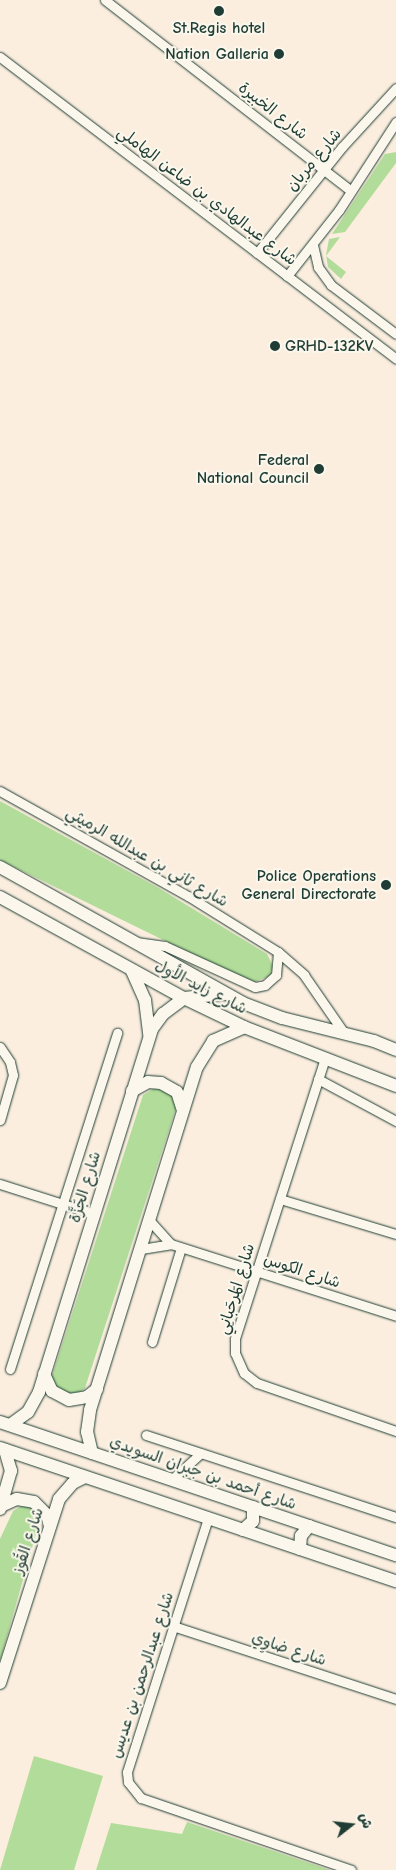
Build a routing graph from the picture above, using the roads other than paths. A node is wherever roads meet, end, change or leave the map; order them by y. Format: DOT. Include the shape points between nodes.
graph roads {
  1 [pos="105,0"];
  2 [pos="0,57"];
  3 [pos="396,88"];
  4 [pos="396,122"];
  5 [pos="324,169"];
  6 [pos="351,191"];
  7 [pos="313,245"];
  8 [pos="257,253"];
  9 [pos="287,276"];
  10 [pos="396,334"];
  11 [pos="396,359"];
  12 [pos="0,791"];
  13 [pos="0,867"];
  14 [pos="0,897"];
  15 [pos="132,942"];
  16 [pos="278,952"];
  17 [pos="131,970"];
  18 [pos="224,994"];
  19 [pos="184,998"];
  20 [pos="244,1027"];
  21 [pos="117,1033"];
  22 [pos="344,1033"];
  23 [pos="149,1038"];
  24 [pos="0,1047"];
  25 [pos="396,1050"];
  26 [pos="325,1058"];
  27 [pos="318,1079"];
  28 [pos="396,1086"];
  29 [pos="132,1092"];
  30 [pos="183,1110"];
  31 [pos="0,1120"];
  32 [pos="396,1121"];
  33 [pos="0,1184"];
  34 [pos="280,1199"];
  35 [pos="62,1204"];
  36 [pos="94,1214"];
  37 [pos="150,1221"];
  38 [pos="396,1234"];
  39 [pos="171,1244"];
  40 [pos="181,1248"];
  41 [pos="141,1249"];
  42 [pos="257,1272"];
  43 [pos="396,1316"];
  44 [pos="152,1342"];
  45 [pos="10,1369"];
  46 [pos="44,1374"];
  47 [pos="97,1389"];
  48 [pos="5,1424"];
  49 [pos="396,1431"];
  50 [pos="146,1434"];
  51 [pos="2,1449"];
  52 [pos="92,1453"];
  53 [pos="201,1453"];
  54 [pos="85,1477"];
  55 [pos="170,1480"];
  56 [pos="253,1507"];
  57 [pos="0,1508"];
  58 [pos="396,1517"];
  59 [pos="208,1518"];
  60 [pos="50,1526"];
  61 [pos="309,1526"];
  62 [pos="243,1530"];
  63 [pos="300,1549"];
  64 [pos="396,1555"];
  65 [pos="396,1581"];
  66 [pos="173,1626"];
  67 [pos="0,1683"];
  68 [pos="396,1699"];
  69 [pos="351,1870"];
  1 -- 5 [label="street, شارع الخبيرة"];
  2 -- 8 [label="street, شارع عبدالهادي بن ضاعن الهاملي"];
  3 -- 5 [label="street, شارع مربان"];
  4 -- 6 [label="street"];
  5 -- 6 [label="street, شارع الخبيرة"];
  5 -- 8 [label="street, شارع مربان"];
  6 -- 7 [label="street"];
  7 -- 9 [label="street"];
  7 -- 10 [label="street, شارع عبدالهادي بن ضاعن الهاملي" via="318,267 326,280"];
  8 -- 9 [label="street, شارع عبدالهادي بن ضاعن الهاملي"];
  9 -- 11 [label="street, شارع عبدالهادي بن ضاعن الهاملي"];
  12 -- 16 [label="street, شارع ثاني بن عبدالله الرميثي" via="188,896"];
  13 -- 15 [label="street, شارع زايد الأول"];
  14 -- 17 [label="street, شارع زايد الأول"];
  15 -- 16 [label="street" via="165,946 255,987 269,982 276,975"];
  15 -- 18 [label="street, شارع زايد الأول"];
  16 -- 22 [label="street, شارع ثاني بن عبدالله الرميثي" via="304,975"];
  17 -- 19 [label="street, شارع زايد الأول"];
  17 -- 23 [label="street" via="145,1000"];
  18 -- 19 [label="street"];
  18 -- 22 [label="street, شارع زايد الأول" via="282,1018"];
  19 -- 20 [label="street, شارع زايد الأول"];
  19 -- 23 [label="street, شارع الجَزَّة" via="163,1014"];
  20 -- 26 [label="street, شارع زايد الأول"];
  20 -- 30 [label="street" via="220,1036 206,1049 196,1067"];
  21 -- 35 [label="street"];
  22 -- 25 [label="street, شارع زايد الأول"];
  23 -- 29 [label="street, شارع الجَزَّة"];
  24 -- 31 [label="street" via="10,1062 13,1075"];
  26 -- 27 [label="street, شارع المَرحَبانِي"];
  26 -- 28 [label="street, شارع زايد الأول"];
  27 -- 32 [label="street"];
  27 -- 34 [label="street, شارع المَرحَبانِي"];
  29 -- 30 [label="street" via="148,1082 161,1083 177,1092"];
  29 -- 36 [label="street, شارع الجَزَّة"];
  30 -- 37 [label="street"];
  33 -- 35 [label="street"];
  34 -- 38 [label="street"];
  34 -- 42 [label="street, شارع المَرحَبانِي"];
  35 -- 36 [label="street"];
  35 -- 45 [label="street"];
  36 -- 46 [label="street, شارع الجَزَّة"];
  37 -- 39 [label="street, شارع الكوس"];
  37 -- 41 [label="street"];
  39 -- 40 [label="street, شارع الكوس"];
  39 -- 41 [label="street"];
  40 -- 42 [label="street, شارع الكوس"];
  40 -- 44 [label="street"];
  41 -- 47 [label="street"];
  42 -- 43 [label="street, شارع الكوس"];
  42 -- 49 [label="street, شارع المَرحَبانِي" via="234,1346 236,1360 244,1373 257,1383"];
  46 -- 47 [label="street" via="52,1390 68,1400 87,1397"];
  46 -- 48 [label="street, شارع الجَزَّة" via="32,1406"];
  47 -- 52 [label="street" via="87,1424"];
  48 -- 52 [label="street, شارع أحمد بن جبران السويدي"];
  50 -- 53 [label="street"];
  51 -- 54 [label="street"];
  51 -- 57 [label="street" via="11,1471"];
  52 -- 55 [label="street, شارع أحمد بن جبران السويدي"];
  53 -- 55 [label="street"];
  53 -- 58 [label="street"];
  54 -- 59 [label="street"];
  54 -- 60 [label="street, شارع القُوز" via="63,1493"];
  55 -- 56 [label="street, شارع أحمد بن جبران السويدي"];
  56 -- 61 [label="street, شارع أحمد بن جبران السويدي"];
  56 -- 62 [label="street" via="253,1521"];
  57 -- 60 [label="street" via="17,1499 34,1502 47,1514"];
  59 -- 62 [label="street"];
  59 -- 66 [label="street, شارع عبدالرحمن بن عديس"];
  60 -- 67 [label="street, شارع القُوز"];
  61 -- 63 [label="street" via="301,1536"];
  61 -- 64 [label="street, شارع أحمد بن جبران السويدي"];
  62 -- 63 [label="street"];
  63 -- 65 [label="street"];
  66 -- 68 [label="street, شارع ضاوِي"];
  66 -- 69 [label="street, شارع عبدالرحمن بن عديس" via="126,1772 133,1792 142,1798"];
}
